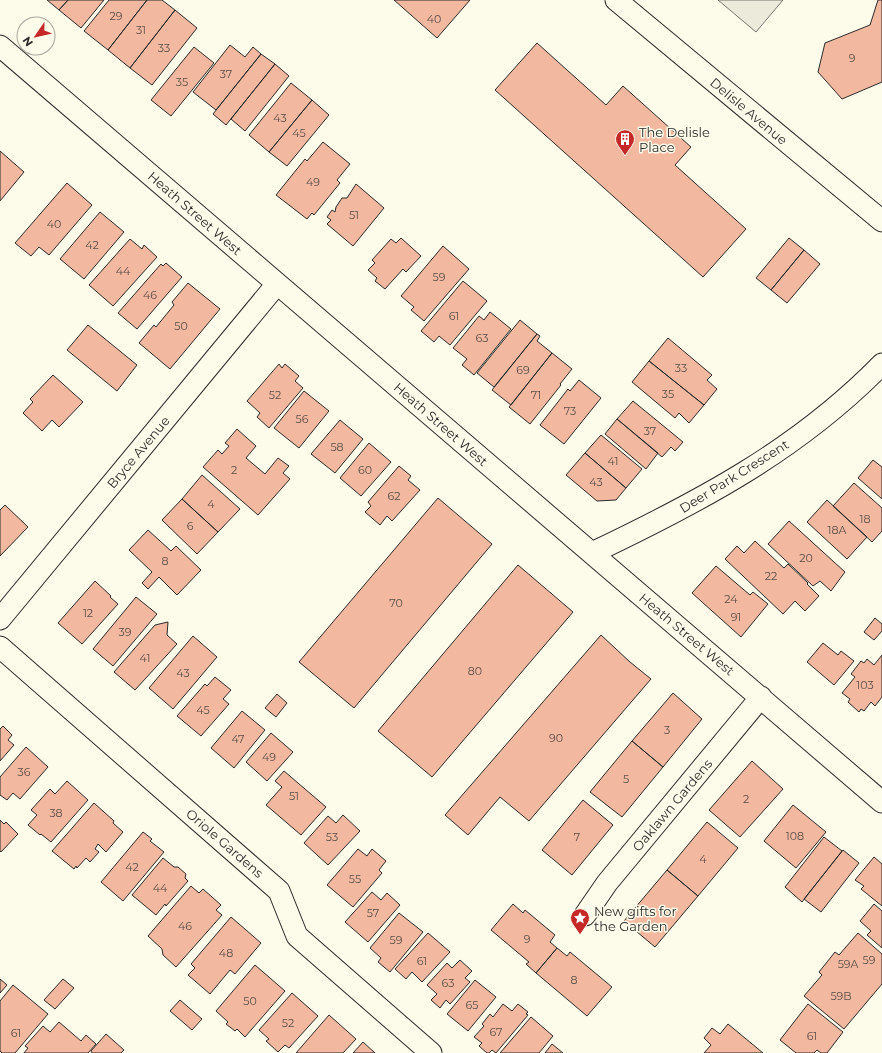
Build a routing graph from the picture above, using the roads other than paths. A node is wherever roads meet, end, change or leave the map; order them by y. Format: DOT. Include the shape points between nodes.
graph roads {
  1 [pos="616,0"];
  2 [pos="0,46"];
  3 [pos="882,222"];
  4 [pos="277,284"];
  5 [pos="882,364"];
  6 [pos="592,553"];
  7 [pos="0,619"];
  8 [pos="0,647"];
  9 [pos="761,696"];
  10 [pos="882,802"];
  11 [pos="585,915"];
  12 [pos="431,1053"];
  1 -- 3 [label="street, Delisle Avenue"];
  2 -- 4 [label="street, Heath Street West"];
  4 -- 6 [label="street, Heath Street West"];
  4 -- 7 [label="street, Bryce Avenue"];
  5 -- 6 [label="street, Deer Park Crescent" via="862,385 789,444 672,514"];
  6 -- 9 [label="street, Heath Street West"];
  8 -- 12 [label="street, Oriole Gardens" via="279,891 297,936"];
  9 -- 10 [label="street, Heath Street West"];
  9 -- 11 [label="street, Oaklawn Gardens" via="607,883"];
}
